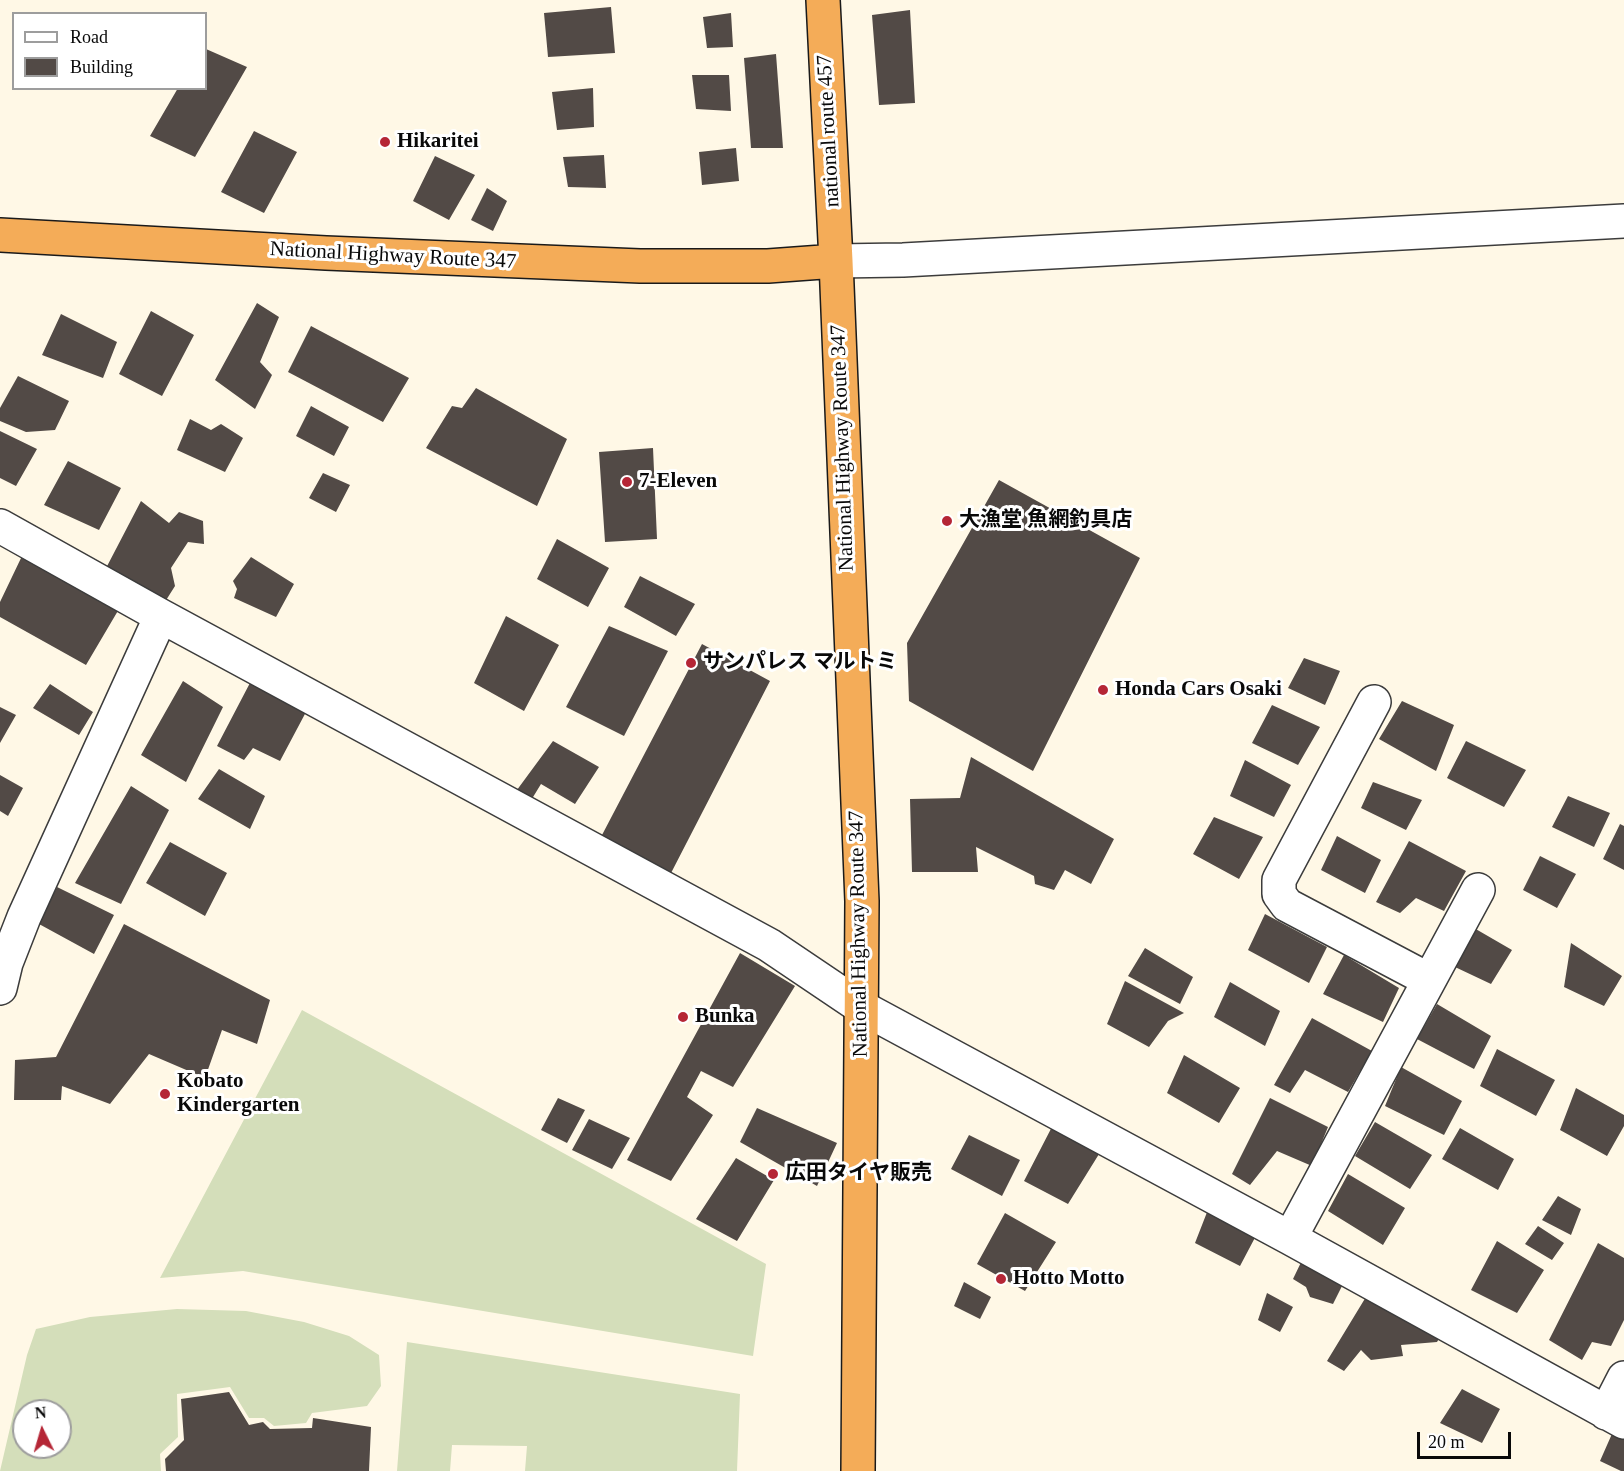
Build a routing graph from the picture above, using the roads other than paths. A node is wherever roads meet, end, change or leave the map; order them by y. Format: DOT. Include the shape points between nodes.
graph roads {
  1 [pos="823,0"];
  2 [pos="1624,221"];
  3 [pos="0,235"];
  4 [pos="836,261"];
  5 [pos="0,526"];
  6 [pos="161,616"];
  7 [pos="1374,702"];
  8 [pos="1478,890"];
  9 [pos="1429,980"];
  10 [pos="0,988"];
  11 [pos="861,1007"];
  12 [pos="1290,1238"];
  13 [pos="1624,1378"];
  14 [pos="1615,1417"];
  15 [pos="858,1471"];
  1 -- 4 [label="highway, national route 457"];
  2 -- 4 [label="street"];
  3 -- 4 [label="highway, National Highway Route 347" via="640,266 768,266"];
  4 -- 11 [label="highway, National Highway Route 347" via="862,901"];
  5 -- 6 [label="street"];
  6 -- 10 [label="street" via="24,917"];
  6 -- 11 [label="street" via="769,945"];
  7 -- 9 [label="street" via="1279,880 1279,894 1287,905"];
  8 -- 9 [label="street"];
  9 -- 12 [label="street"];
  11 -- 12 [label="street"];
  11 -- 15 [label="highway, National Highway Route 347"];
  12 -- 14 [label="street"];
  13 -- 14 [label="street"];
}
